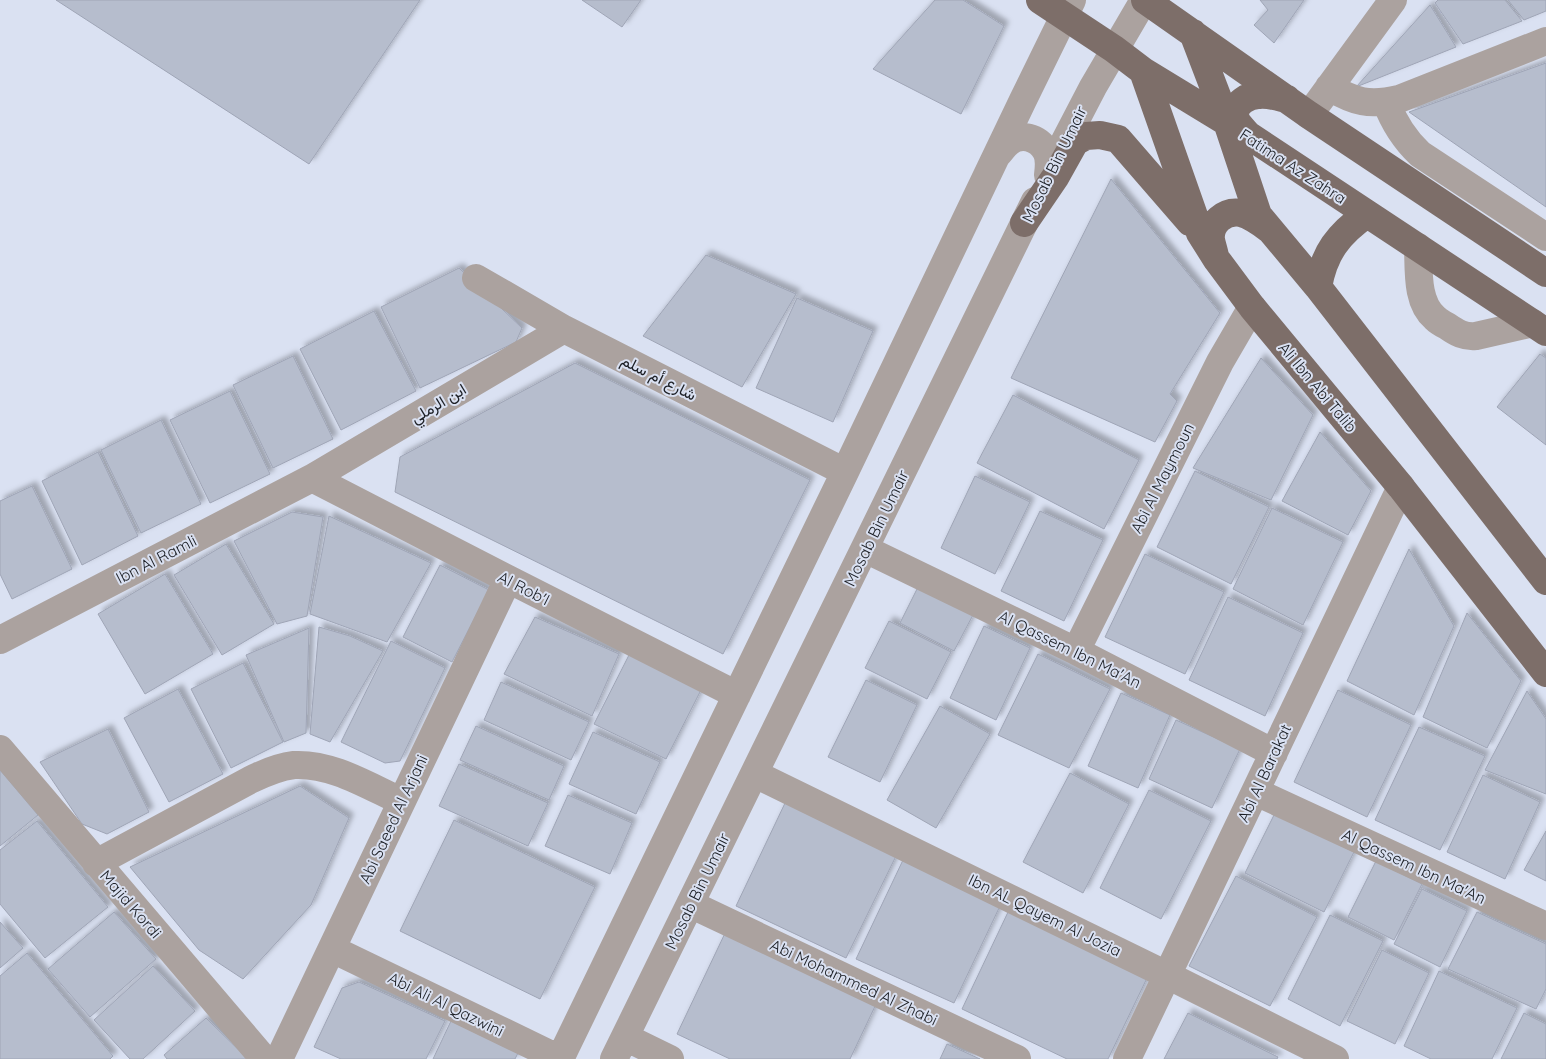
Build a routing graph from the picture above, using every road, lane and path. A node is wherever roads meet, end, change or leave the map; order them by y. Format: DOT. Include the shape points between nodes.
graph roads {
  1 [pos="1040,0"];
  2 [pos="1144,0"];
  3 [pos="1394,0"];
  4 [pos="1068,8"];
  5 [pos="1193,33"];
  6 [pos="1546,41"];
  7 [pos="1114,49"];
  8 [pos="1143,71"];
  9 [pos="1329,87"];
  10 [pos="1386,102"];
  11 [pos="1299,107"];
  12 [pos="1237,129"];
  13 [pos="997,155"];
  14 [pos="1048,175"];
  15 [pos="1367,214"];
  16 [pos="1024,224"];
  17 [pos="1269,229"];
  18 [pos="1200,233"];
  19 [pos="1546,237"];
  20 [pos="1418,247"];
  21 [pos="1217,260"];
  22 [pos="1546,273"];
  23 [pos="476,278"];
  24 [pos="1318,287"];
  25 [pos="1252,307"];
  26 [pos="1539,327"];
  27 [pos="564,329"];
  28 [pos="845,472"];
  29 [pos="312,478"];
  30 [pos="1401,486"];
  31 [pos="865,549"];
  32 [pos="508,579"];
  33 [pos="1546,581"];
  34 [pos="0,640"];
  35 [pos="1076,651"];
  36 [pos="1546,673"];
  37 [pos="737,695"];
  38 [pos="0,749"];
  39 [pos="1274,753"];
  40 [pos="755,774"];
  41 [pos="1256,792"];
  42 [pos="401,801"];
  43 [pos="96,863"];
  44 [pos="690,904"];
  45 [pos="1546,926"];
  46 [pos="332,949"];
  47 [pos="1167,975"];
  48 [pos="620,1048"];
  49 [pos="264,1059"];
  50 [pos="279,1059"];
  51 [pos="560,1059"];
  52 [pos="670,1059"];
  53 [pos="1017,1059"];
  54 [pos="1127,1059"];
  55 [pos="1335,1059"];
  1 -- 4 [label="main road, Fatima Az Zahra"];
  2 -- 5 [label="main road"];
  2 -- 7 [label="street, Mosab Bin Umair"];
  3 -- 9 [label="street"];
  4 -- 7 [label="main road, Fatima Az Zahra"];
  4 -- 13 [label="street"];
  5 -- 11 [label="main road"];
  5 -- 12 [label="main road"];
  6 -- 10 [label="street"];
  7 -- 8 [label="main road, Fatima Az Zahra"];
  7 -- 14 [label="street, Mosab Bin Umair"];
  8 -- 12 [label="main road, Fatima Az Zahra"];
  8 -- 18 [label="main road, Ali Ibn Abi Talib"];
  9 -- 10 [label="street" via="1360,101"];
  9 -- 11 [label="street"];
  10 -- 19 [label="street" via="1399,131 1420,154"];
  11 -- 12 [label="main road" via="1268,95 1247,97 1238,106 1235,116"];
  11 -- 22 [label="main road"];
  12 -- 15 [label="main road, Fatima Az Zahra"];
  12 -- 17 [label="main road" via="1258,215"];
  13 -- 14 [label="street" via="1009,141 1029,137 1047,152"];
  13 -- 28 [label="street"];
  14 -- 16 [label="street, Mosab Bin Umair"];
  15 -- 20 [label="main road, Fatima Az Zahra"];
  15 -- 24 [label="main road" via="1333,245 1320,272"];
  16 -- 18 [label="main road" via="1075,142 1086,136 1100,135 1118,139"];
  16 -- 31 [label="street, Mosab Bin Umair"];
  17 -- 21 [label="main road" via="1240,213 1229,213 1218,219 1210,239"];
  17 -- 24 [label="main road"];
  18 -- 21 [label="main road, Ali Ibn Abi Talib"];
  20 -- 26 [label="main road, Fatima Az Zahra"];
  20 -- 26 [label="street" via="1424,304 1434,317 1457,333 1476,336"];
  21 -- 25 [label="main road, Ali Ibn Abi Talib"];
  23 -- 27 [label="street, شارع أم سلم"];
  24 -- 33 [label="main road"];
  25 -- 30 [label="main road, Ali Ibn Abi Talib"];
  25 -- 35 [label="street, Abi Al Maymoun" via="1220,362"];
  27 -- 28 [label="street, شارع أم سلم"];
  27 -- 29 [label="street, ابن الرملي"];
  28 -- 37 [label="street"];
  29 -- 32 [label="street, Al Rob'I"];
  29 -- 34 [label="street, Ibn Al Ramli"];
  30 -- 36 [label="main road, Ali Ibn Abi Talib"];
  30 -- 39 [label="street, Abi Al Barakat"];
  31 -- 35 [label="street, Al Qassem Ibn Ma'An"];
  31 -- 40 [label="street, Mosab Bin Umair"];
  32 -- 37 [label="street, Al Rob'I"];
  32 -- 42 [label="street, Abi Saeed Al Arjani"];
  35 -- 39 [label="street, Al Qassem Ibn Ma'An"];
  37 -- 51 [label="street"];
  38 -- 43 [label="street, Majid Kordi"];
  39 -- 41 [label="street, Abi Al Barakat"];
  40 -- 44 [label="street, Mosab Bin Umair"];
  40 -- 47 [label="street, Ibn AL Qayem Al Jozia"];
  41 -- 45 [label="street, Al Qassem Ibn Ma'An"];
  41 -- 47 [label="street, Abi Al Barakat"];
  42 -- 43 [label="street" via="326,769 295,765 279,768 250,780"];
  42 -- 46 [label="street, Abi Saeed Al Arjani"];
  43 -- 49 [label="street, Majid Kordi"];
  44 -- 48 [label="street, Mosab Bin Umair"];
  44 -- 53 [label="street, Abi Mohammed Al Zhabi"];
  46 -- 50 [label="street, Abi Saeed Al Arjani"];
  46 -- 51 [label="street, Abi Ali Al Qazwini"];
  47 -- 54 [label="street, Abi Al Barakat"];
  47 -- 55 [label="street, Ibn AL Qayem Al Jozia"];
  48 -- 52 [label="street"];
}
